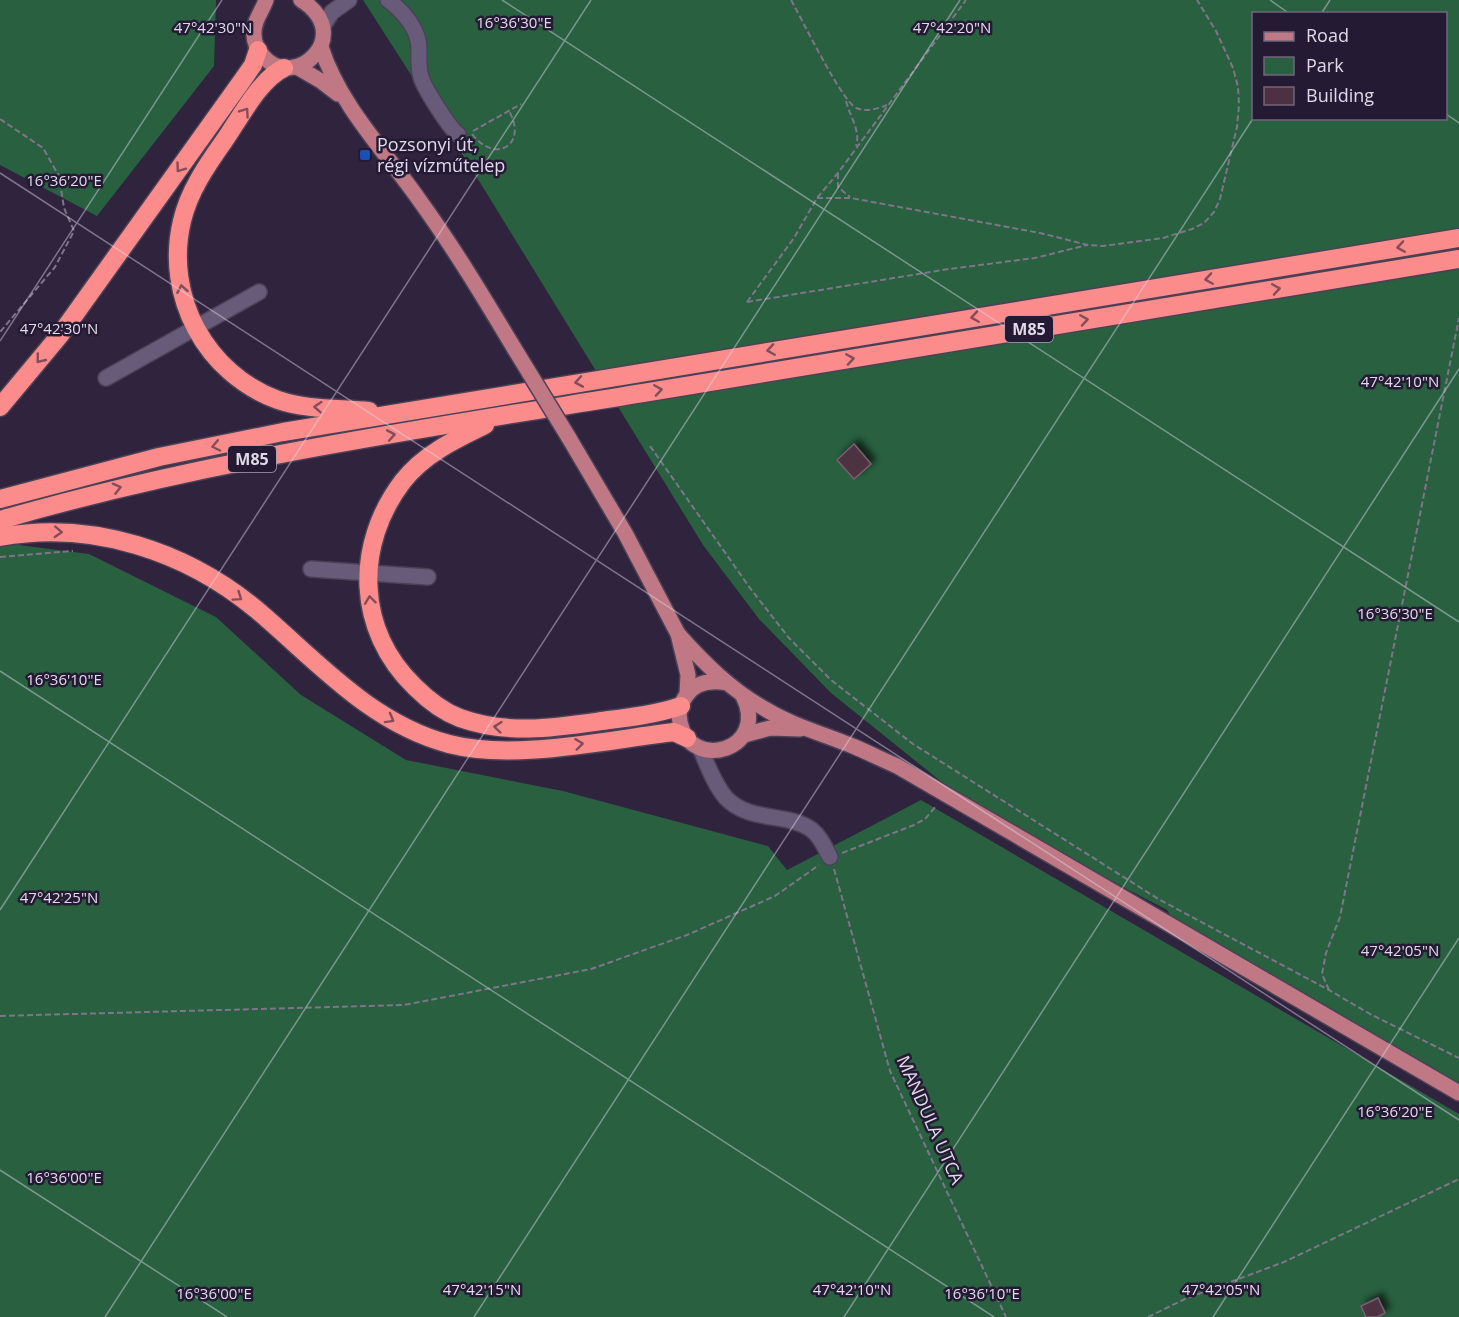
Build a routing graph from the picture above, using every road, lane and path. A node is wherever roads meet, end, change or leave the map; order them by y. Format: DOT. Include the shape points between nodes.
graph roads {
  1 [pos="388,0"];
  2 [pos="791,0"];
  3 [pos="966,0"];
  4 [pos="1197,0"];
  5 [pos="347,1"];
  6 [pos="269,3"];
  7 [pos="307,4"];
  8 [pos="323,26"];
  9 [pos="321,47"];
  10 [pos="258,50"];
  11 [pos="290,67"];
  12 [pos="845,98"];
  13 [pos="345,100"];
  14 [pos="521,104"];
  15 [pos="890,104"];
  16 [pos="509,111"];
  17 [pos="0,119"];
  18 [pos="464,133"];
  19 [pos="855,150"];
  20 [pos="838,173"];
  21 [pos="817,198"];
  22 [pos="851,198"];
  23 [pos="1459,238"];
  24 [pos="1088,245"];
  25 [pos="1459,259"];
  26 [pos="260,292"];
  27 [pos="1459,318"];
  28 [pos="195,328"];
  29 [pos="0,332"];
  30 [pos="106,378"];
  31 [pos="0,407"];
  32 [pos="397,413"];
  33 [pos="508,415"];
  34 [pos="650,446"];
  35 [pos="0,499"];
  36 [pos="0,520"];
  37 [pos="0,537"];
  38 [pos="73,551"];
  39 [pos="0,557"];
  40 [pos="311,569"];
  41 [pos="368,574"];
  42 [pos="428,576"];
  43 [pos="678,634"];
  44 [pos="726,683"];
  45 [pos="743,696"];
  46 [pos="684,700"];
  47 [pos="806,730"];
  48 [pos="744,735"];
  49 [pos="693,743"];
  50 [pos="721,750"];
  51 [pos="717,784"];
  52 [pos="944,794"];
  53 [pos="830,857"];
  54 [pos="1329,990"];
  55 [pos="0,1016"];
  56 [pos="1459,1058"];
  57 [pos="1459,1093"];
  58 [pos="1459,1179"];
  59 [pos="1006,1317"];
  60 [pos="1148,1317"];
  1 -- 18 [label="lane" via="414,29 421,77 450,127"];
  2 -- 12 [label="path"];
  3 -- 15 [label="path"];
  4 -- 24 [label="path" via="1216,31 1238,87 1237,126 1220,200 1209,218 1192,229 1163,238"];
  5 -- 7 [label="lane" via="325,8"];
  5 -- 8 [label="lane" via="332,12"];
  6 -- 10 [label="main road" via="256,21"];
  7 -- 8 [label="main road" via="320,16"];
  8 -- 9 [label="main road"];
  9 -- 11 [label="main road" via="307,63"];
  9 -- 13 [label="main road"];
  10 -- 11 [label="main road" via="274,64"];
  10 -- 31 [label="highway, one-way" via="244,78 60,335"];
  11 -- 13 [label="main road" via="321,81"];
  28 -- 11 [label="highway, one-way" via="182,294 178,267 182,220 204,170 261,88 274,73"];
  12 -- 15 [label="path" via="860,109"];
  12 -- 19 [label="path" via="858,132"];
  13 -- 43 [label="main road, bridge" via="461,261 625,533"];
  14 -- 16 [label="path"];
  15 -- 19 [label="path"];
  16 -- 18 [label="path"];
  16 -- 18 [label="path" via="516,133 504,148 486,147"];
  17 -- 29 [label="path" via="43,147 59,176 64,208 74,231 55,267"];
  19 -- 20 [label="path"];
  20 -- 21 [label="path"];
  20 -- 22 [label="path" via="838,187"];
  21 -- 22 [label="path"];
  21 -- 24 [label="path" via="794,238 747,302 1035,258"];
  22 -- 24 [label="path"];
  23 -- 32 [label="highway, M85, one-way"];
  33 -- 25 [label="highway, M85, one-way"];
  26 -- 28 [label="lane"];
  27 -- 54 [label="path" via="1340,916 1326,953 1322,974"];
  28 -- 30 [label="lane"];
  32 -- 28 [label="highway, one-way" via="303,406 279,400 233,375 212,355"];
  32 -- 35 [label="highway, M85, one-way" via="159,457"];
  36 -- 33 [label="highway, M85, one-way" via="277,454"];
  33 -- 41 [label="highway" via="453,440 405,479 379,521"];
  34 -- 54 [label="path" via="750,588 789,638 831,680 913,744 1150,894"];
  37 -- 49 [label="highway, one-way" via="54,531 102,536 142,545 182,562 256,609 369,707 405,728 449,744 525,750 674,732"];
  38 -- 39 [label="path"];
  40 -- 41 [label="lane"];
  41 -- 42 [label="lane"];
  46 -- 41 [label="highway, one-way" via="656,713 552,728 490,726 458,717 427,699 402,674 383,646 373,618"];
  43 -- 44 [label="main road"];
  43 -- 46 [label="main road" via="688,675"];
  44 -- 45 [label="main road"];
  44 -- 46 [label="main road" via="705,682"];
  45 -- 47 [label="main road"];
  45 -- 48 [label="main road" via="749,715"];
  46 -- 49 [label="main road" via="679,717 681,728"];
  47 -- 48 [label="main road" via="770,728"];
  47 -- 52 [label="main road" via="854,746"];
  48 -- 50 [label="main road"];
  49 -- 50 [label="main road" via="710,751"];
  49 -- 51 [label="lane"];
  50 -- 51 [label="lane"];
  51 -- 53 [label="lane" via="726,797 752,814 801,824 813,831"];
  52 -- 53 [label="path" via="925,819"];
  52 -- 57 [label="main road"];
  53 -- 55 [label="path" via="775,896 687,935 591,969 404,1005"];
  53 -- 59 [label="path, MANDULA UTCA" via="890,1071"];
  54 -- 56 [label="path"];
  58 -- 60 [label="path" via="1284,1262"];
}
